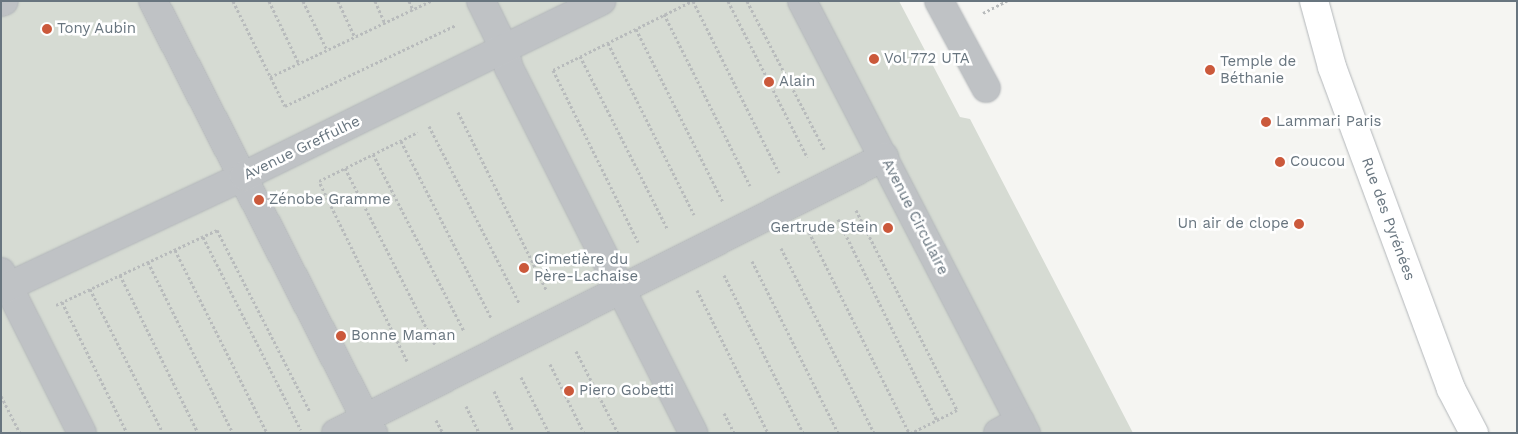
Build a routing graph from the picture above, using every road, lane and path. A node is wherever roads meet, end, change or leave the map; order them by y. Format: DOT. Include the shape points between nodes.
graph roads {
  1 [pos="153,1"];
  2 [pos="232,1"];
  3 [pos="269,1"];
  4 [pos="303,1"];
  5 [pos="338,1"];
  6 [pos="375,1"];
  7 [pos="409,1"];
  8 [pos="431,1"];
  9 [pos="601,1"];
  10 [pos="692,1"];
  11 [pos="728,1"];
  12 [pos="747,1"];
  13 [pos="802,1"];
  14 [pos="939,1"];
  15 [pos="1007,1"];
  16 [pos="1314,1"];
  17 [pos="483,6"];
  18 [pos="413,10"];
  19 [pos="664,14"];
  20 [pos="982,14"];
  21 [pos="385,23"];
  22 [pos="636,28"];
  23 [pos="355,37"];
  24 [pos="608,43"];
  25 [pos="504,48"];
  26 [pos="327,50"];
  27 [pos="580,56"];
  28 [pos="300,64"];
  29 [pos="553,70"];
  30 [pos="270,78"];
  31 [pos="519,86"];
  32 [pos="986,88"];
  33 [pos="458,112"];
  34 [pos="430,126"];
  35 [pos="401,141"];
  36 [pos="372,154"];
  37 [pos="884,157"];
  38 [pos="345,168"];
  39 [pos="244,176"];
  40 [pos="319,181"];
  41 [pos="831,183"];
  42 [pos="794,202"];
  43 [pos="765,216"];
  44 [pos="737,230"];
  45 [pos="204,236"];
  46 [pos="708,244"];
  47 [pos="174,250"];
  48 [pos="682,258"];
  49 [pos="148,262"];
  50 [pos="653,272"];
  51 [pos="120,275"];
  52 [pos="4,283"];
  53 [pos="621,287"];
  54 [pos="90,289"];
  55 [pos="62,302"];
  56 [pos="560,319"];
  57 [pos="25,320"];
  58 [pos="534,332"];
  59 [pos="506,347"];
  60 [pos="479,360"];
  61 [pos="450,375"];
  62 [pos="421,390"];
  63 [pos="1,396"];
  64 [pos="312,415"];
  65 [pos="937,420"];
  66 [pos="369,425"];
  67 [pos="1015,429"];
  68 [pos="20,433"];
  69 [pos="82,433"];
  70 [pos="127,433"];
  71 [pos="163,433"];
  72 [pos="198,433"];
  73 [pos="233,433"];
  74 [pos="267,433"];
  75 [pos="302,433"];
  76 [pos="336,433"];
  77 [pos="514,433"];
  78 [pos="549,433"];
  79 [pos="584,433"];
  80 [pos="618,433"];
  81 [pos="693,433"];
  82 [pos="768,433"];
  83 [pos="803,433"];
  84 [pos="838,433"];
  85 [pos="874,433"];
  86 [pos="910,433"];
  87 [pos="1474,433"];
  1 -- 39 [label="street"];
  2 -- 30 [label="path"];
  3 -- 28 [label="path"];
  4 -- 26 [label="path"];
  5 -- 23 [label="path"];
  6 -- 21 [label="path"];
  7 -- 18 [label="path"];
  8 -- 18 [label="path"];
  9 -- 25 [label="street, Avenue Greffulhe"];
  10 -- 19 [label="path"];
  10 -- 42 [label="path"];
  11 -- 41 [label="path"];
  12 -- 41 [label="path"];
  13 -- 37 [label="street, Avenue Circulaire"];
  14 -- 32 [label="street"];
  15 -- 20 [label="path"];
  16 -- 87 [label="main road, Rue des Pyrénées" via="1332,66 1450,388"];
  17 -- 25 [label="street"];
  17 -- 30 [label="path" via="285,106"];
  18 -- 21 [label="path"];
  19 -- 22 [label="path"];
  19 -- 43 [label="path"];
  21 -- 23 [label="path"];
  22 -- 24 [label="path"];
  22 -- 44 [label="path"];
  23 -- 26 [label="path"];
  24 -- 27 [label="path"];
  24 -- 46 [label="path"];
  25 -- 31 [label="street" via="509,68"];
  25 -- 39 [label="street, Avenue Greffulhe"];
  26 -- 28 [label="path"];
  27 -- 29 [label="path"];
  27 -- 48 [label="path"];
  28 -- 30 [label="path"];
  29 -- 31 [label="path"];
  29 -- 50 [label="path"];
  31 -- 53 [label="street"];
  33 -- 56 [label="path"];
  34 -- 58 [label="path"];
  35 -- 59 [label="path"];
  36 -- 60 [label="path"];
  37 -- 41 [label="street"];
  37 -- 67 [label="street, Avenue Circulaire"];
  38 -- 61 [label="path"];
  39 -- 52 [label="street, Avenue Greffulhe"];
  39 -- 66 [label="street"];
  40 -- 62 [label="path"];
  41 -- 42 [label="street"];
  41 -- 65 [label="path"];
  41 -- 65 [label="path" via="957,410"];
  42 -- 43 [label="street"];
  42 -- 86 [label="path"];
  43 -- 44 [label="street"];
  43 -- 85 [label="path"];
  44 -- 46 [label="street"];
  44 -- 84 [label="path"];
  45 -- 47 [label="path"];
  45 -- 64 [label="path" via="217,230"];
  45 -- 75 [label="path"];
  46 -- 48 [label="street"];
  46 -- 83 [label="path"];
  47 -- 49 [label="path"];
  47 -- 74 [label="path"];
  48 -- 50 [label="street"];
  48 -- 82 [label="path"];
  49 -- 51 [label="path"];
  49 -- 73 [label="path"];
  50 -- 53 [label="street"];
  51 -- 54 [label="path"];
  51 -- 72 [label="path"];
  52 -- 57 [label="street"];
  53 -- 56 [label="street"];
  53 -- 81 [label="street"];
  54 -- 55 [label="path"];
  54 -- 71 [label="path"];
  55 -- 57 [label="path"];
  55 -- 70 [label="path"];
  56 -- 58 [label="street"];
  56 -- 80 [label="path"];
  57 -- 69 [label="street"];
  58 -- 59 [label="street"];
  58 -- 79 [label="path"];
  59 -- 60 [label="street"];
  59 -- 78 [label="path"];
  60 -- 61 [label="street"];
  60 -- 77 [label="path"];
  61 -- 62 [label="street"];
  62 -- 66 [label="street"];
  63 -- 68 [label="path"];
  65 -- 86 [label="path"];
  66 -- 76 [label="street"];
}
